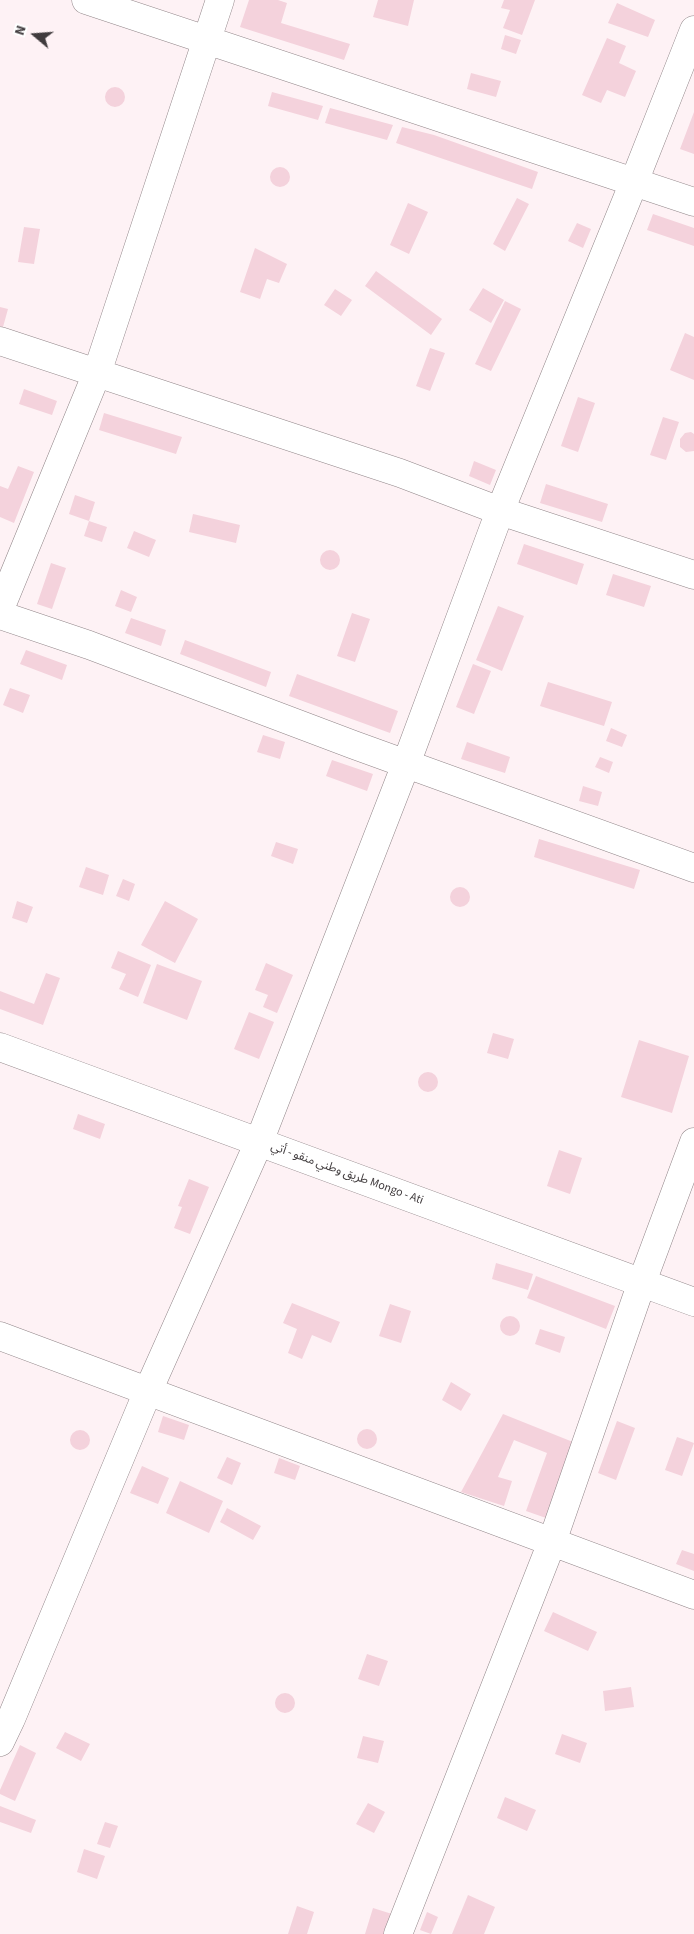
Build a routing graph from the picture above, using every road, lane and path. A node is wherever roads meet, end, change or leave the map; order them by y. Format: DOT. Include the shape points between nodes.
graph roads {
  1 [pos="86,0"];
  2 [pos="220,0"];
  3 [pos="694,30"];
  4 [pos="206,40"];
  5 [pos="634,182"];
  6 [pos="694,202"];
  7 [pos="0,341"];
  8 [pos="98,373"];
  9 [pos="500,510"];
  10 [pos="694,575"];
  11 [pos="0,609"];
  12 [pos="0,615"];
  13 [pos="406,764"];
  14 [pos="694,868"];
  15 [pos="0,1047"];
  16 [pos="259,1142"];
  17 [pos="694,1142"];
  18 [pos="642,1282"];
  19 [pos="694,1302"];
  20 [pos="0,1336"];
  21 [pos="148,1392"];
  22 [pos="552,1542"];
  23 [pos="694,1595"];
  24 [pos="0,1742"];
  25 [pos="398,1934"];
  1 -- 4 [label="street"];
  2 -- 4 [label="street"];
  3 -- 5 [label="street"];
  4 -- 5 [label="street"];
  4 -- 8 [label="street"];
  5 -- 6 [label="street"];
  5 -- 9 [label="street"];
  7 -- 8 [label="street"];
  8 -- 9 [label="street" via="400,473"];
  8 -- 11 [label="street"];
  9 -- 10 [label="street"];
  9 -- 13 [label="street"];
  12 -- 13 [label="street"];
  13 -- 14 [label="street"];
  13 -- 16 [label="street"];
  15 -- 16 [label="street, طريق وطني منقو - أتي Mongo - Ati"];
  16 -- 18 [label="street, طريق وطني منقو - أتي Mongo - Ati"];
  16 -- 21 [label="street"];
  17 -- 18 [label="street"];
  18 -- 19 [label="street, طريق وطني منقو - أتي Mongo - Ati"];
  18 -- 22 [label="street"];
  20 -- 21 [label="street"];
  21 -- 22 [label="street"];
  21 -- 24 [label="street"];
  22 -- 23 [label="street"];
  22 -- 25 [label="street"];
}
